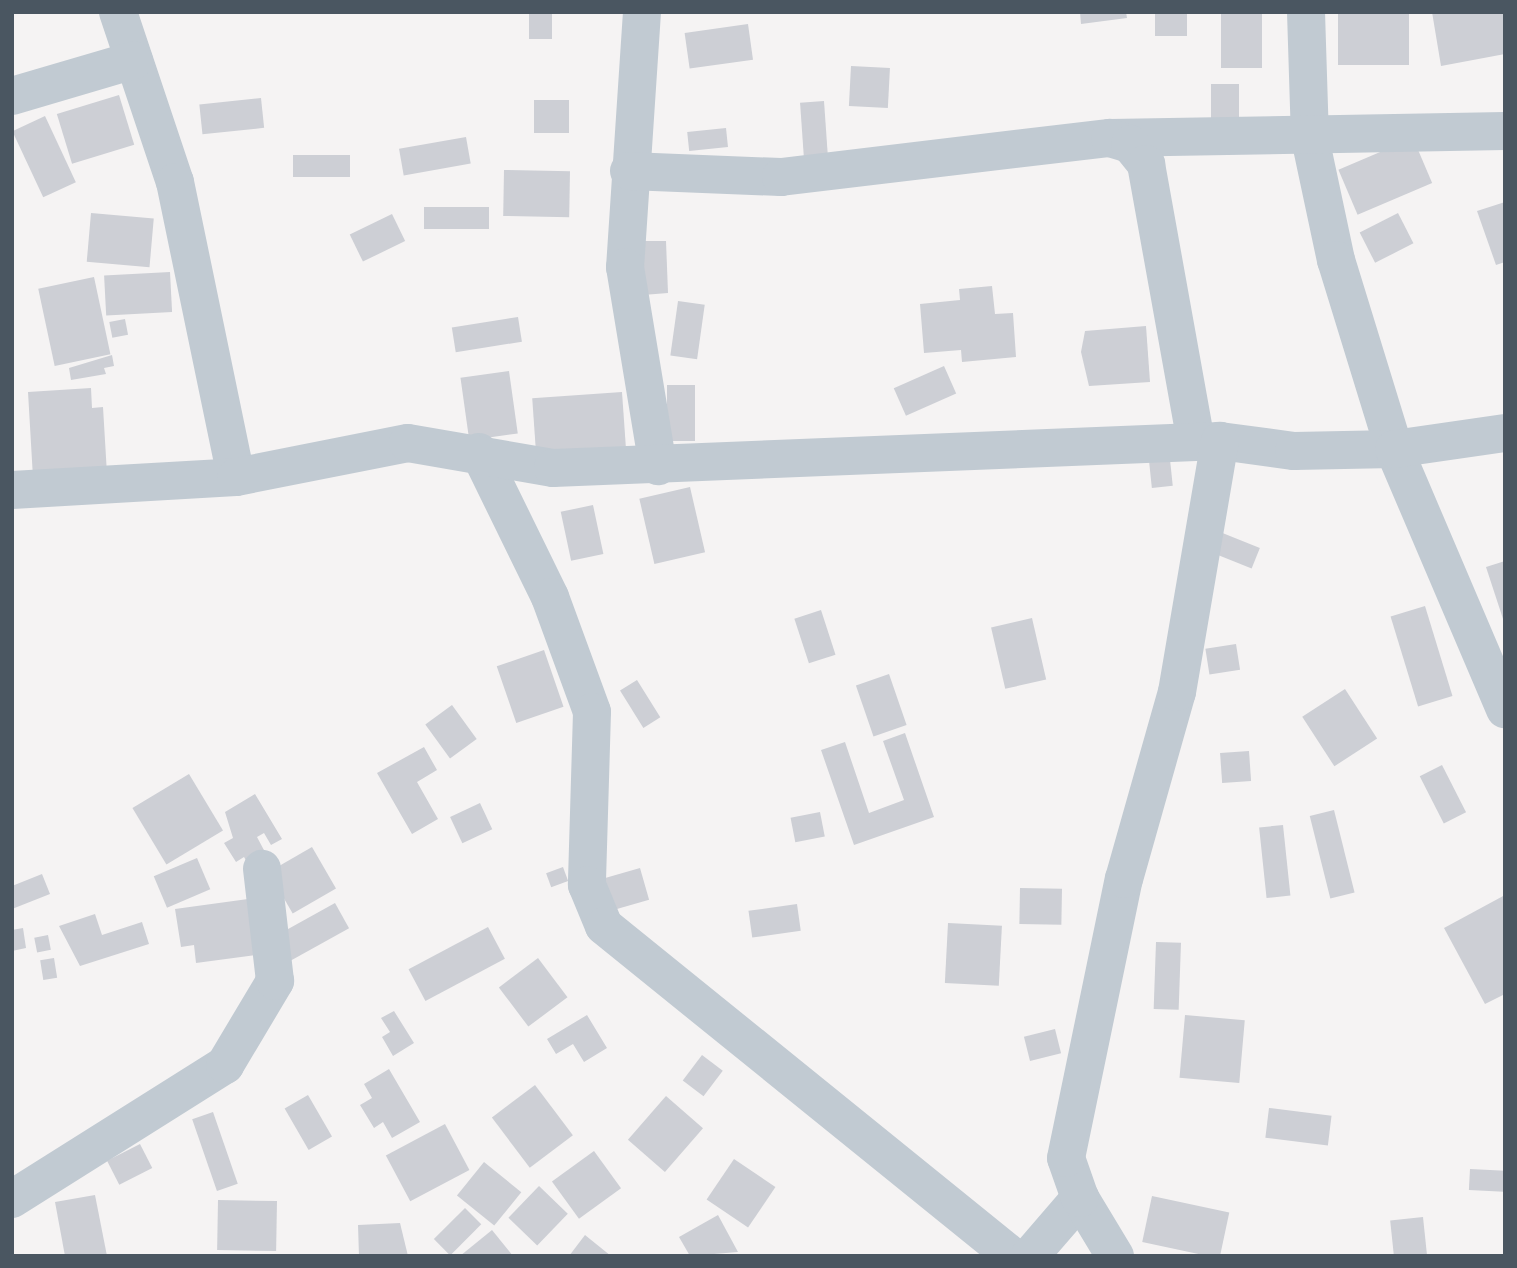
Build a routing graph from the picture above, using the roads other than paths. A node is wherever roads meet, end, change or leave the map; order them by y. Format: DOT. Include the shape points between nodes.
graph roads {
  1 [pos="118,12"];
  2 [pos="642,12"];
  3 [pos="1306,12"];
  4 [pos="134,60"];
  5 [pos="12,96"];
  6 [pos="1505,131"];
  7 [pos="1110,138"];
  8 [pos="1310,138"];
  9 [pos="629,170"];
  10 [pos="1505,433"];
  11 [pos="1208,441"];
  12 [pos="1394,449"];
  13 [pos="479,452"];
  14 [pos="658,466"];
  15 [pos="236,477"];
  16 [pos="12,489"];
  17 [pos="1505,709"];
  18 [pos="262,869"];
  19 [pos="1080,1198"];
  20 [pos="12,1199"];
  21 [pos="1012,1256"];
  22 [pos="1030,1256"];
  23 [pos="1115,1256"];
  1 -- 4 [label="street"];
  2 -- 9 [label="street"];
  3 -- 8 [label="street"];
  4 -- 5 [label="street"];
  4 -- 15 [label="street" via="175,182"];
  6 -- 8 [label="street"];
  7 -- 8 [label="street"];
  7 -- 9 [label="street" via="781,177"];
  7 -- 11 [label="street" via="1130,144 1146,164"];
  8 -- 12 [label="street" via="1336,260"];
  9 -- 14 [label="street" via="625,267"];
  10 -- 12 [label="street"];
  11 -- 12 [label="street" via="1294,451"];
  11 -- 14 [label="street"];
  11 -- 19 [label="street" via="1177,692 1124,879 1066,1158"];
  12 -- 17 [label="street"];
  13 -- 14 [label="street" via="553,468"];
  13 -- 15 [label="street" via="408,443"];
  13 -- 21 [label="street" via="550,597 593,712 587,885 604,926"];
  15 -- 16 [label="street"];
  18 -- 20 [label="street" via="275,981 225,1065"];
  19 -- 22 [label="street"];
  19 -- 23 [label="street"];
}
